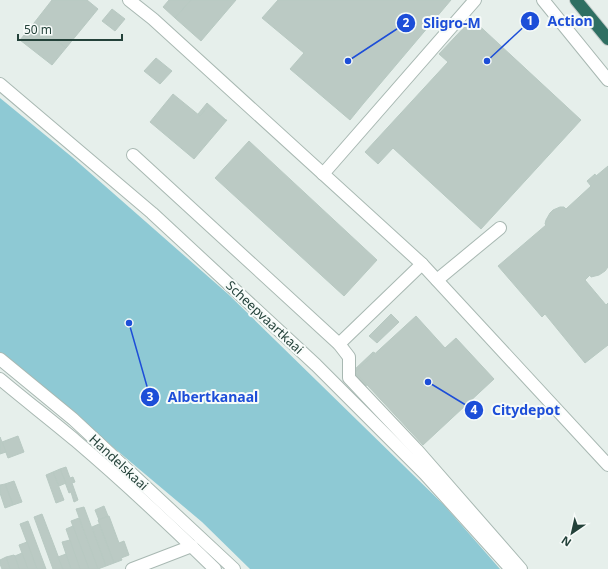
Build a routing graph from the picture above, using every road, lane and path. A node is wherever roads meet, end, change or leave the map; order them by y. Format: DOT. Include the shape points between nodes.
graph roads {
  1 [pos="129,0"];
  2 [pos="475,0"];
  3 [pos="544,0"];
  4 [pos="576,0"];
  5 [pos="608,39"];
  6 [pos="608,80"];
  7 [pos="0,84"];
  8 [pos="133,155"];
  9 [pos="323,174"];
  10 [pos="500,228"];
  11 [pos="422,264"];
  12 [pos="437,280"];
  13 [pos="339,344"];
  14 [pos="0,358"];
  15 [pos="0,379"];
  16 [pos="608,465"];
  17 [pos="192,546"];
  18 [pos="132,569"];
  19 [pos="215,569"];
  20 [pos="234,569"];
  21 [pos="511,569"];
  22 [pos="521,569"];
  1 -- 9 [label="street"];
  2 -- 9 [label="street"];
  3 -- 6 [label="street"];
  4 -- 5 [label="highway"];
  7 -- 21 [label="street, Scheepvaartkaai" via="152,213 316,365 424,474"];
  8 -- 13 [label="street"];
  9 -- 11 [label="street"];
  10 -- 12 [label="street"];
  11 -- 12 [label="street"];
  11 -- 13 [label="street"];
  12 -- 16 [label="street"];
  13 -- 22 [label="street" via="349,357 349,378 417,450"];
  14 -- 20 [label="street, Handelskaai" via="73,419"];
  15 -- 17 [label="street, Handelskaai" via="75,441"];
  17 -- 18 [label="street"];
  17 -- 19 [label="street, Handelskaai"];
}
